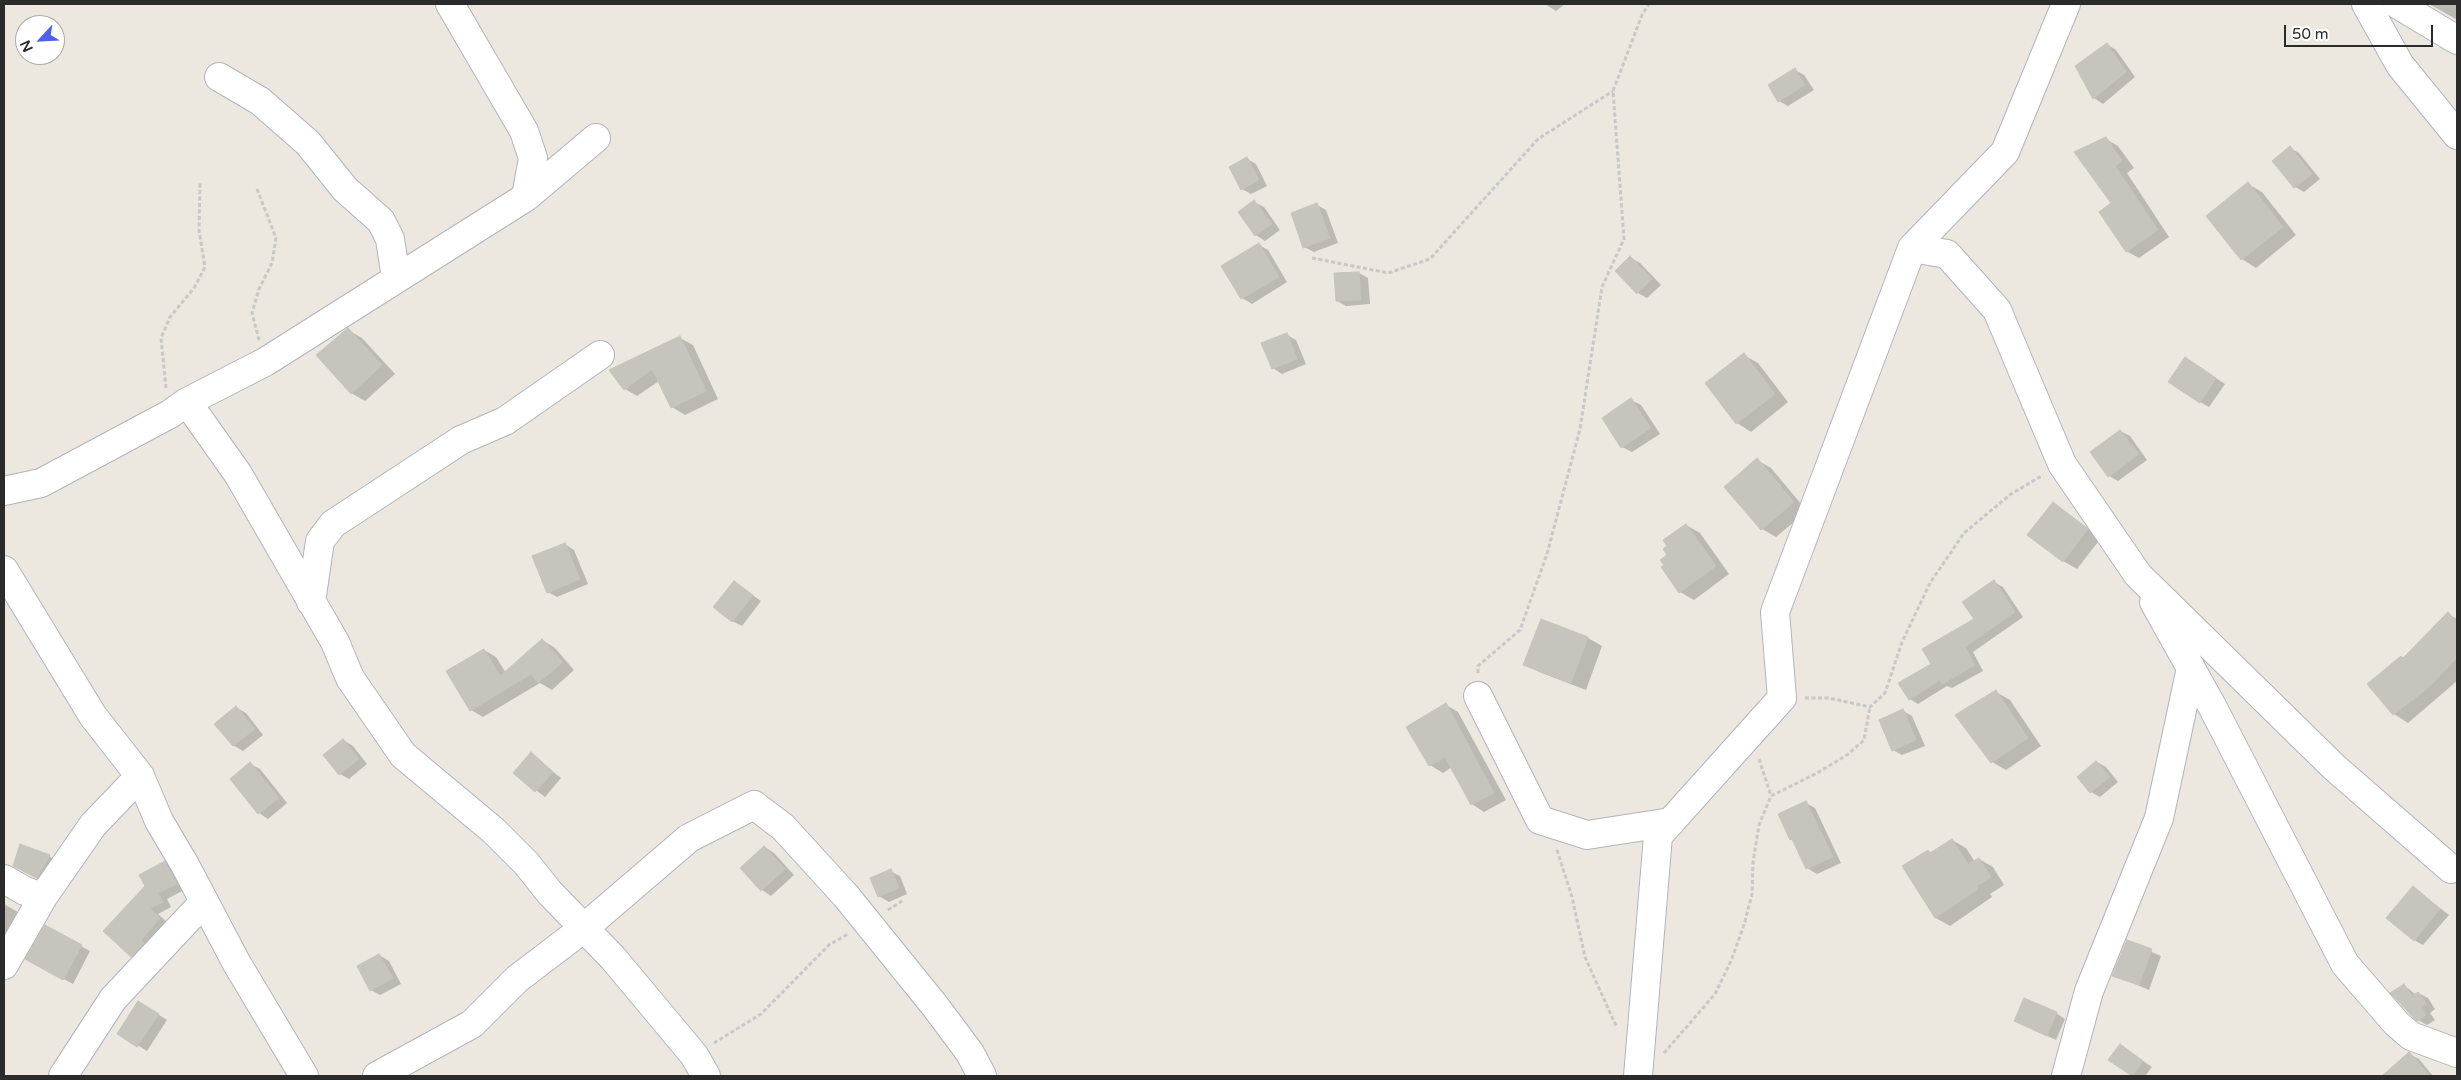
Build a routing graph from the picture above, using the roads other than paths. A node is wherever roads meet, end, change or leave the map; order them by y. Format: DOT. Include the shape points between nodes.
graph roads {
  1 [pos="450,4"];
  2 [pos="2066,4"];
  3 [pos="2366,4"];
  4 [pos="2397,4"];
  5 [pos="2457,40"];
  6 [pos="219,77"];
  7 [pos="2457,134"];
  8 [pos="596,138"];
  9 [pos="526,197"];
  10 [pos="1912,248"];
  11 [pos="396,278"];
  12 [pos="600,355"];
  13 [pos="179,408"];
  14 [pos="4,491"];
  15 [pos="4,570"];
  16 [pos="2138,574"];
  17 [pos="311,602"];
  18 [pos="2191,668"];
  19 [pos="1478,696"];
  20 [pos="140,776"];
  21 [pos="1670,822"];
  22 [pos="2451,869"];
  23 [pos="4,879"];
  24 [pos="43,897"];
  25 [pos="204,902"];
  26 [pos="584,928"];
  27 [pos="4,965"];
  28 [pos="2457,1053"];
  29 [pos="700,1066"];
  30 [pos="63,1076"];
  31 [pos="304,1076"];
  32 [pos="377,1076"];
  33 [pos="982,1076"];
  34 [pos="1638,1076"];
  35 [pos="2066,1076"];
  1 -- 9 [label="street" via="524,131 533,158"];
  2 -- 10 [label="street" via="2005,152"];
  3 -- 7 [label="street" via="2400,65"];
  4 -- 5 [label="street"];
  6 -- 11 [label="street" via="260,101 308,143 345,189 381,221 390,239"];
  8 -- 9 [label="street"];
  9 -- 11 [label="street"];
  10 -- 16 [label="street" via="1947,254 1997,310 2062,464"];
  10 -- 21 [label="street" via="1775,612 1782,698"];
  11 -- 13 [label="street" via="265,362"];
  12 -- 17 [label="street" via="504,421 461,440 333,524 320,542"];
  13 -- 14 [label="street" via="41,483"];
  13 -- 17 [label="street" via="238,474"];
  15 -- 20 [label="street" via="93,716"];
  16 -- 18 [label="street"];
  16 -- 22 [label="street" via="2334,767"];
  17 -- 26 [label="street" via="335,642 350,678 404,755 494,831"];
  18 -- 28 [label="street" via="2346,964 2411,1036"];
  18 -- 35 [label="street" via="2159,818 2089,991"];
  19 -- 21 [label="street" via="1540,820 1587,835"];
  20 -- 24 [label="street" via="93,825"];
  20 -- 25 [label="street" via="159,821"];
  21 -- 34 [label="street" via="1658,836"];
  23 -- 24 [label="street"];
  24 -- 27 [label="street"];
  25 -- 30 [label="street" via="113,999"];
  25 -- 31 [label="street"];
  26 -- 29 [label="street" via="613,958"];
  26 -- 32 [label="street" via="517,979 472,1024"];
  26 -- 33 [label="street" via="689,838 754,805 783,827 846,896 935,1006 970,1053"];
}
